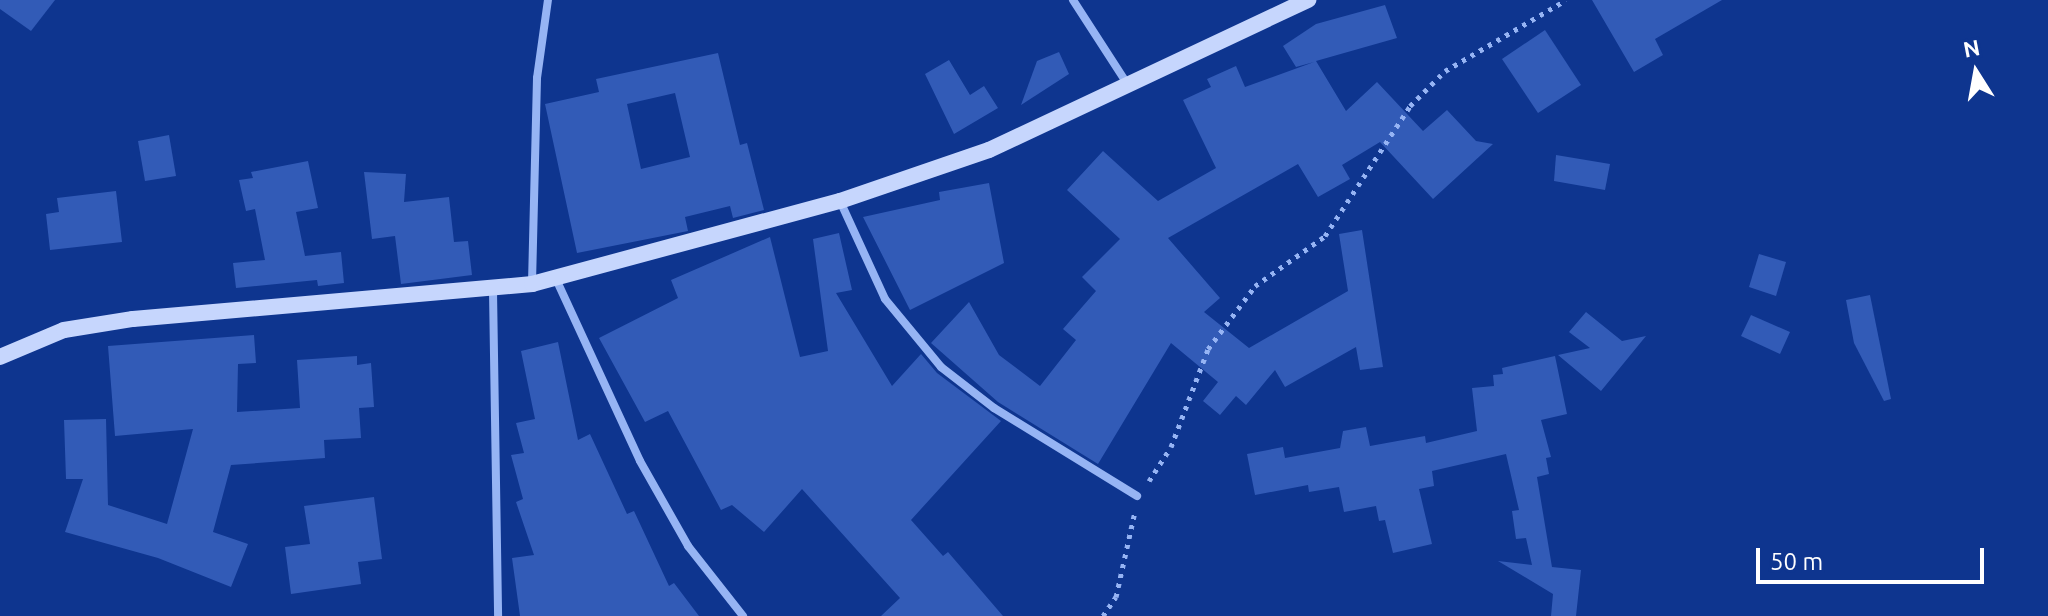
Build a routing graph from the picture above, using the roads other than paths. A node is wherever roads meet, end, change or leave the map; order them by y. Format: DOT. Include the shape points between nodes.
graph roads {
  1 [pos="548,0"];
  2 [pos="1073,0"];
  3 [pos="1308,0"];
  4 [pos="1129,85"];
  5 [pos="840,201"];
  6 [pos="556,279"];
  7 [pos="532,284"];
  8 [pos="493,291"];
  9 [pos="0,357"];
  10 [pos="1137,496"];
  11 [pos="498,616"];
  12 [pos="743,616"];
  1 -- 7 [label="street" via="537,78"];
  2 -- 4 [label="street"];
  3 -- 4 [label="street"];
  4 -- 5 [label="street" via="989,150"];
  5 -- 6 [label="street"];
  5 -- 10 [label="street" via="885,299 941,367 994,408"];
  6 -- 7 [label="street"];
  6 -- 12 [label="street" via="640,461 688,546"];
  7 -- 8 [label="street"];
  8 -- 9 [label="street" via="133,319 64,330"];
  8 -- 11 [label="street"];
}
